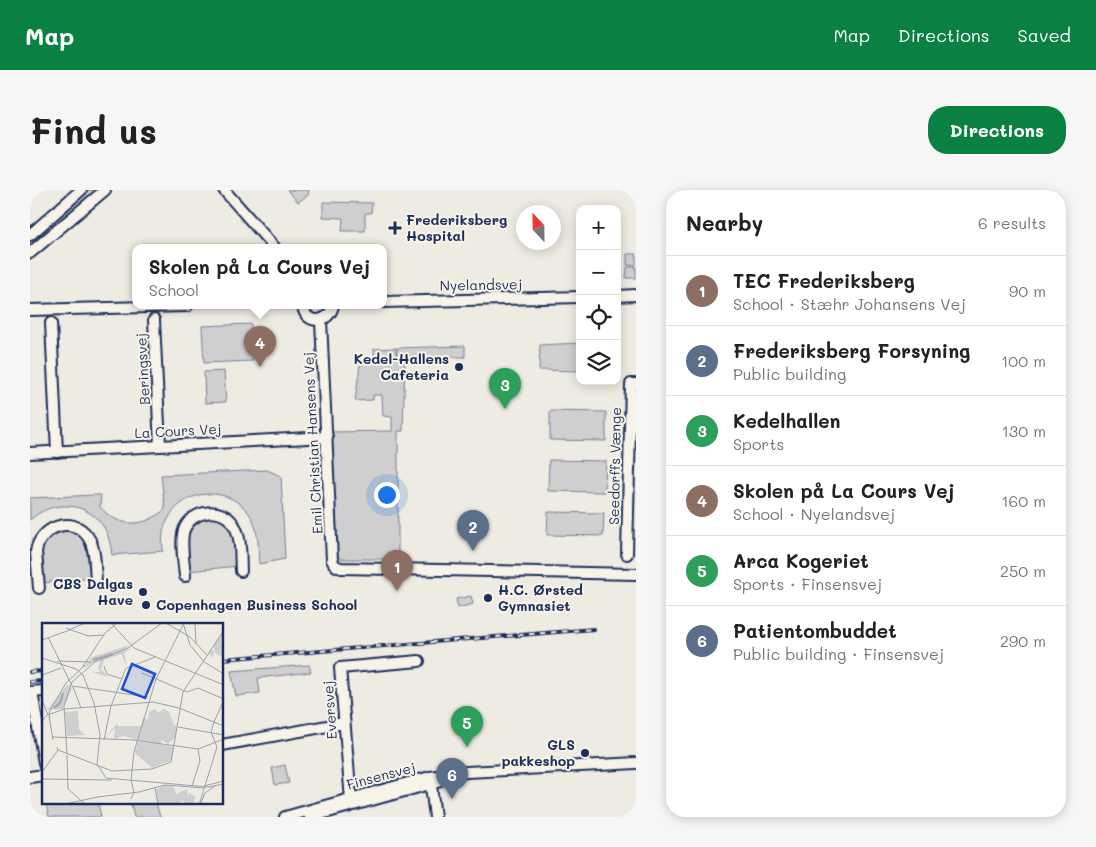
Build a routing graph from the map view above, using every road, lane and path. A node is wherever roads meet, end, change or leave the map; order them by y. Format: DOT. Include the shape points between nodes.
graph roads {
  1 [pos="82,190"];
  2 [pos="105,190"];
  3 [pos="224,190"];
  4 [pos="30,235"];
  5 [pos="271,244"];
  6 [pos="30,253"];
  7 [pos="636,295"];
  8 [pos="621,296"];
  9 [pos="576,297"];
  10 [pos="387,302"];
  11 [pos="132,307"];
  12 [pos="303,309"];
  13 [pos="332,309"];
  14 [pos="30,310"];
  15 [pos="154,320"];
  16 [pos="321,320"];
  17 [pos="51,322"];
  18 [pos="636,384"];
  19 [pos="326,437"];
  20 [pos="160,446"];
  21 [pos="57,452"];
  22 [pos="30,453"];
  23 [pos="627,554"];
  24 [pos="241,571"];
  25 [pos="636,574"];
  26 [pos="185,576"];
  27 [pos="96,583"];
  28 [pos="39,588"];
  29 [pos="419,661"];
  30 [pos="31,692"];
  31 [pos="344,723"];
  32 [pos="224,745"];
  33 [pos="42,752"];
  34 [pos="636,763"];
  35 [pos="621,767"];
  36 [pos="636,770"];
  37 [pos="430,780"];
  38 [pos="350,802"];
  39 [pos="285,817"];
  40 [pos="310,817"];
  41 [pos="434,817"];
  1 -- 4 [label="street"];
  2 -- 6 [label="street"];
  3 -- 5 [label="street"];
  7 -- 8 [label="street"];
  9 -- 10 [label="street, Nyelandsvej"];
  11 -- 14 [label="street"];
  12 -- 16 [label="street" via="310,318"];
  13 -- 16 [label="street"];
  15 -- 20 [label="street, Beringsvej"];
  16 -- 19 [label="street, Emil Christian Hansens Vej"];
  17 -- 21 [label="street"];
  18 -- 23 [label="street, Seedorffs Vænge" via="630,384"];
  19 -- 20 [label="street, La Cours Vej"];
  19 -- 25 [label="street, Emil Christian Hansens Vej" via="332,560 338,568"];
  20 -- 21 [label="street, La Cours Vej"];
  21 -- 22 [label="street, La Cours Vej"];
  24 -- 26 [label="street" via="234,524 222,514 213,512 196,516 184,530"];
  27 -- 28 [label="street" via="89,537 78,528 64,525 49,530 36,547"];
  29 -- 31 [label="street, Eversvej" via="340,668"];
  30 -- 33 [label="street"];
  31 -- 32 [label="street"];
  31 -- 38 [label="street, Eversvej"];
  34 -- 35 [label="street, Finsensvej"];
  35 -- 36 [label="street, Finsensvej"];
  35 -- 37 [label="street, Finsensvej" via="467,772 456,777"];
  37 -- 38 [label="street, Finsensvej"];
  37 -- 41 [label="street"];
  38 -- 39 [label="street, Finsensvej"];
  38 -- 40 [label="street, Finsensvej"];
}
